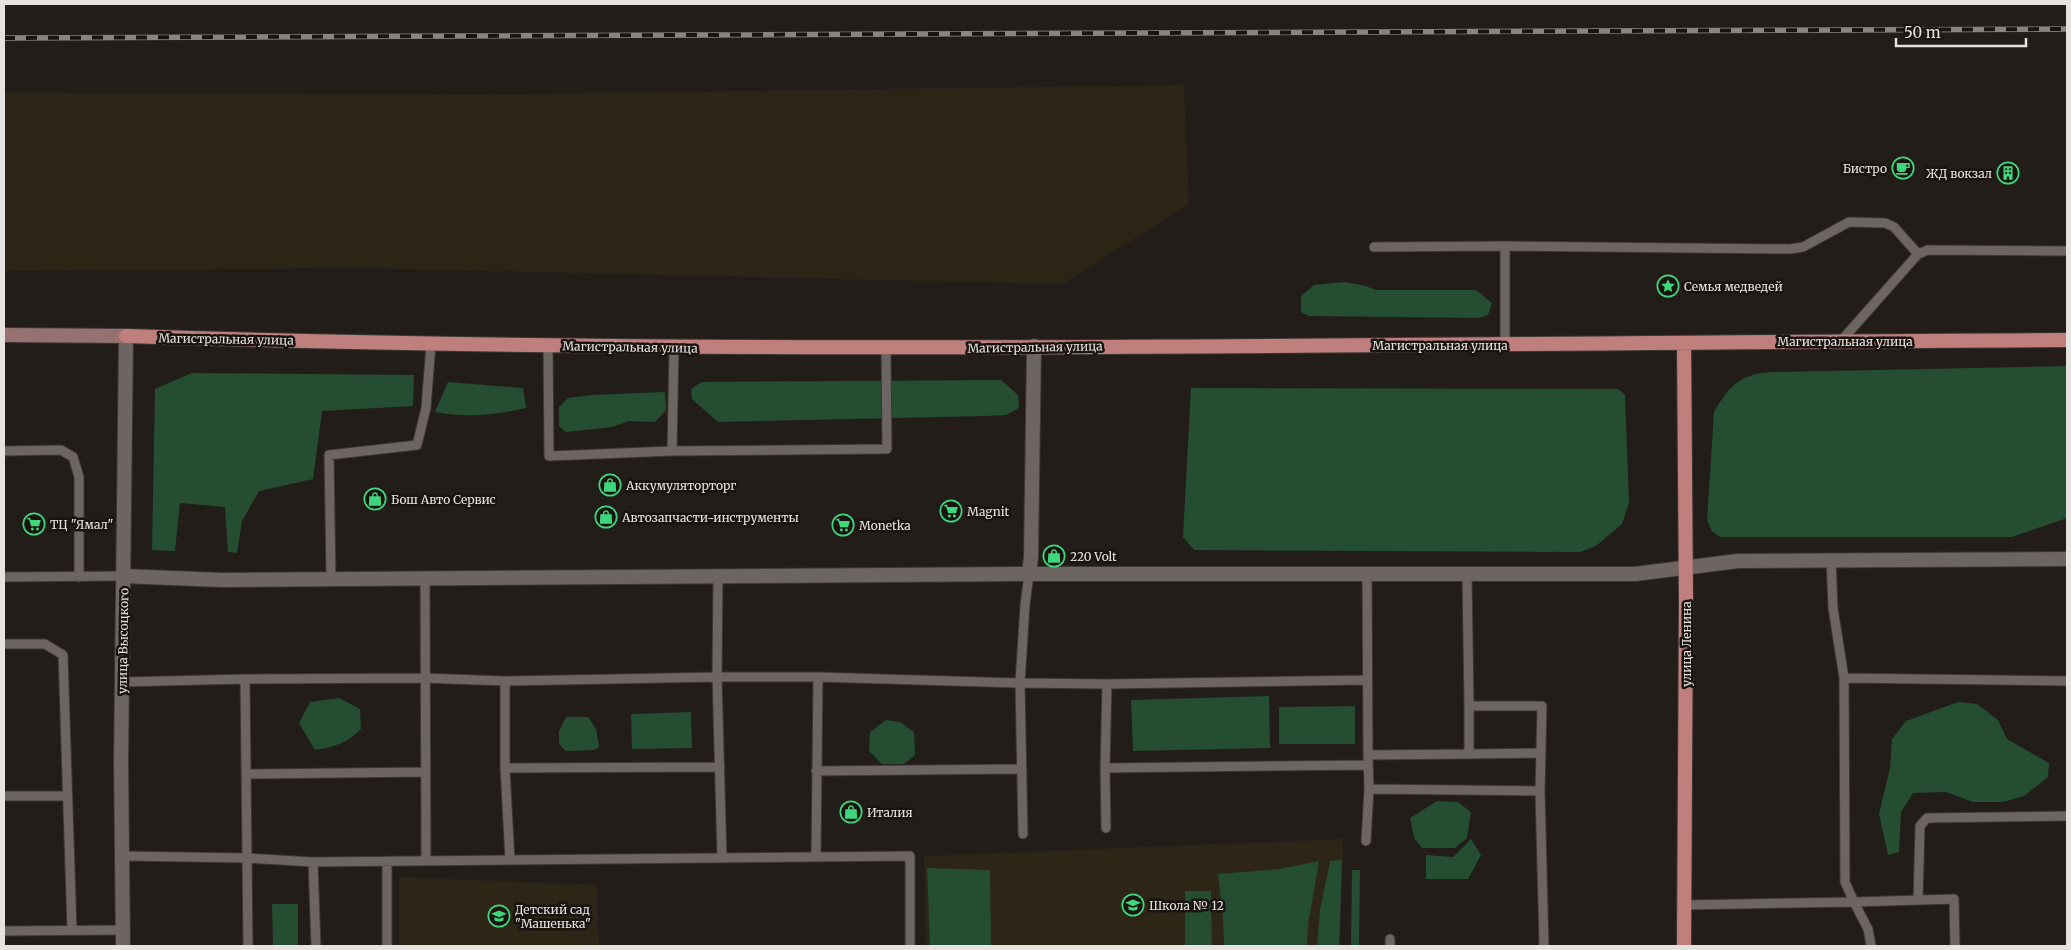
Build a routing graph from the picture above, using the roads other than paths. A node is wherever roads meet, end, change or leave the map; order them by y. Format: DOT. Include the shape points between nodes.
graph roads {
  1 [pos="1505,246"];
  2 [pos="1374,247"];
  3 [pos="2067,251"];
  4 [pos="1918,254"];
  5 [pos="4,335"];
  6 [pos="126,336"];
  7 [pos="2067,340"];
  8 [pos="1841,341"];
  9 [pos="1684,343"];
  10 [pos="431,344"];
  11 [pos="1505,344"];
  12 [pos="548,346"];
  13 [pos="1034,346"];
  14 [pos="674,348"];
  15 [pos="886,349"];
  16 [pos="4,451"];
  17 [pos="672,451"];
  18 [pos="2067,559"];
  19 [pos="1831,560"];
  20 [pos="1686,568"];
  21 [pos="1029,574"];
  22 [pos="1367,574"];
  23 [pos="1468,574"];
  24 [pos="718,575"];
  25 [pos="123,576"];
  26 [pos="78,577"];
  27 [pos="4,578"];
  28 [pos="331,578"];
  29 [pos="425,578"];
  30 [pos="4,644"];
  31 [pos="717,677"];
  32 [pos="818,677"];
  33 [pos="424,678"];
  34 [pos="1844,678"];
  35 [pos="245,679"];
  36 [pos="1367,680"];
  37 [pos="505,681"];
  38 [pos="2067,681"];
  39 [pos="122,682"];
  40 [pos="1020,683"];
  41 [pos="1107,684"];
  42 [pos="1469,706"];
  43 [pos="1540,753"];
  44 [pos="1469,754"];
  45 [pos="1368,755"];
  46 [pos="1368,766"];
  47 [pos="720,767"];
  48 [pos="505,768"];
  49 [pos="1022,768"];
  50 [pos="1105,768"];
  51 [pos="816,771"];
  52 [pos="426,772"];
  53 [pos="246,774"];
  54 [pos="1370,789"];
  55 [pos="1540,792"];
  56 [pos="4,796"];
  57 [pos="67,796"];
  58 [pos="2067,816"];
  59 [pos="1106,828"];
  60 [pos="1023,834"];
  61 [pos="1366,841"];
  62 [pos="123,856"];
  63 [pos="816,857"];
  64 [pos="247,858"];
  65 [pos="722,858"];
  66 [pos="426,860"];
  67 [pos="510,860"];
  68 [pos="388,861"];
  69 [pos="313,862"];
  70 [pos="1918,900"];
  71 [pos="1854,902"];
  72 [pos="1684,905"];
  73 [pos="72,930"];
  74 [pos="123,930"];
  75 [pos="4,931"];
  76 [pos="122,946"];
  77 [pos="248,946"];
  78 [pos="316,946"];
  79 [pos="387,946"];
  80 [pos="910,946"];
  81 [pos="1544,946"];
  82 [pos="1684,946"];
  83 [pos="1871,946"];
  84 [pos="1955,946"];
  1 -- 2 [label="lane"];
  1 -- 4 [label="lane" via="1790,249 1804,247 1850,222 1885,223 1894,227"];
  1 -- 11 [label="lane"];
  3 -- 4 [label="lane" via="1928,250"];
  4 -- 8 [label="lane"];
  5 -- 6 [label="main road, Магистральная улица"];
  6 -- 10 [label="main road, Магистральная улица"];
  6 -- 25 [label="street, улица Высоцкого"];
  7 -- 8 [label="main road, Магистральная улица"];
  8 -- 9 [label="main road, Магистральная улица"];
  9 -- 11 [label="main road, Магистральная улица"];
  9 -- 20 [label="main road, улица Ленина"];
  10 -- 12 [label="main road, Магистральная улица"];
  10 -- 28 [label="lane" via="428,390 417,445 329,455"];
  11 -- 13 [label="main road, Магистральная улица"];
  12 -- 14 [label="main road, Магистральная улица"];
  12 -- 17 [label="lane" via="549,456"];
  13 -- 15 [label="main road, Магистральная улица"];
  13 -- 21 [label="street"];
  14 -- 15 [label="main road, Магистральная улица"];
  14 -- 17 [label="lane"];
  15 -- 17 [label="lane" via="887,448"];
  16 -- 26 [label="lane" via="61,450 73,457 79,477"];
  18 -- 19 [label="street"];
  19 -- 20 [label="street" via="1722,562"];
  19 -- 34 [label="lane" via="1833,608"];
  20 -- 23 [label="street" via="1635,574"];
  20 -- 72 [label="main road, улица Ленина"];
  21 -- 22 [label="street"];
  21 -- 24 [label="street"];
  21 -- 40 [label="lane"];
  22 -- 23 [label="street"];
  22 -- 36 [label="lane"];
  23 -- 42 [label="lane"];
  24 -- 29 [label="street"];
  24 -- 31 [label="lane"];
  25 -- 26 [label="lane"];
  25 -- 28 [label="street" via="222,580"];
  25 -- 39 [label="street, улица Высоцкого"];
  26 -- 27 [label="lane"];
  28 -- 29 [label="street"];
  29 -- 33 [label="lane"];
  30 -- 57 [label="lane" via="45,644 63,655"];
  31 -- 32 [label="lane"];
  31 -- 37 [label="lane"];
  31 -- 47 [label="lane"];
  32 -- 40 [label="lane"];
  32 -- 51 [label="lane"];
  33 -- 35 [label="lane"];
  33 -- 37 [label="lane"];
  33 -- 52 [label="lane"];
  34 -- 38 [label="lane"];
  34 -- 71 [label="lane" via="1845,882"];
  35 -- 39 [label="lane"];
  35 -- 53 [label="lane"];
  36 -- 41 [label="lane"];
  36 -- 45 [label="lane"];
  37 -- 48 [label="lane"];
  39 -- 62 [label="street, улица Высоцкого"];
  40 -- 41 [label="lane"];
  40 -- 49 [label="lane"];
  41 -- 50 [label="lane"];
  42 -- 43 [label="lane" via="1542,706"];
  42 -- 44 [label="lane"];
  43 -- 44 [label="lane"];
  43 -- 55 [label="lane"];
  44 -- 45 [label="lane"];
  45 -- 46 [label="lane"];
  46 -- 50 [label="lane"];
  46 -- 54 [label="lane"];
  47 -- 48 [label="lane"];
  47 -- 65 [label="lane"];
  48 -- 67 [label="lane"];
  49 -- 51 [label="lane"];
  49 -- 60 [label="lane"];
  50 -- 59 [label="lane"];
  51 -- 63 [label="lane"];
  52 -- 53 [label="lane"];
  52 -- 66 [label="lane"];
  53 -- 64 [label="lane"];
  54 -- 55 [label="lane"];
  54 -- 61 [label="lane"];
  55 -- 81 [label="lane"];
  56 -- 57 [label="lane"];
  57 -- 73 [label="lane"];
  58 -- 70 [label="lane" via="1927,818 1920,826"];
  62 -- 64 [label="lane"];
  62 -- 74 [label="street, улица Высоцкого"];
  63 -- 65 [label="lane"];
  63 -- 80 [label="lane" via="910,856"];
  64 -- 69 [label="lane"];
  64 -- 77 [label="lane"];
  65 -- 67 [label="lane"];
  66 -- 67 [label="lane"];
  66 -- 68 [label="lane"];
  68 -- 69 [label="lane"];
  68 -- 79 [label="lane"];
  69 -- 78 [label="lane"];
  70 -- 71 [label="lane"];
  70 -- 84 [label="lane" via="1954,899"];
  71 -- 72 [label="lane"];
  71 -- 83 [label="lane" via="1868,928"];
  72 -- 82 [label="main road, улица Ленина"];
  73 -- 74 [label="lane"];
  73 -- 75 [label="lane"];
  74 -- 76 [label="street, улица Высоцкого"];
}
